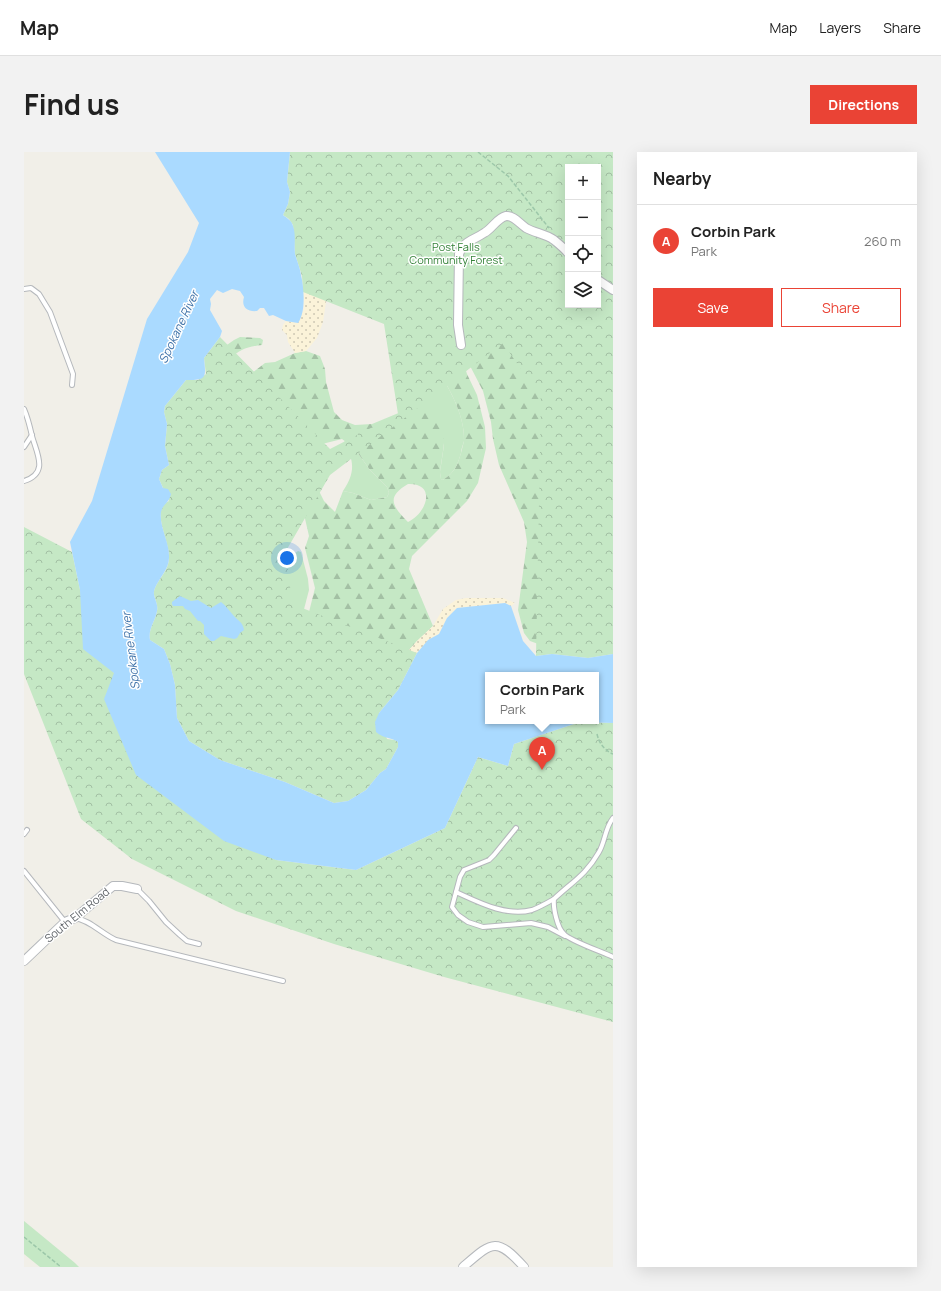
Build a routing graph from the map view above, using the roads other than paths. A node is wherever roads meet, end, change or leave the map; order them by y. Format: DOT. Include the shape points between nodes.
graph roads {
  1 [pos="565,249"];
  2 [pos="601,282"];
  3 [pos="24,289"];
  4 [pos="613,290"];
  5 [pos="460,344"];
  6 [pos="72,385"];
  7 [pos="24,409"];
  8 [pos="32,436"];
  9 [pos="24,447"];
  10 [pos="24,481"];
  11 [pos="613,818"];
  12 [pos="516,828"];
  13 [pos="27,830"];
  14 [pos="24,834"];
  15 [pos="24,871"];
  16 [pos="137,889"];
  17 [pos="456,892"];
  18 [pos="554,898"];
  19 [pos="75,918"];
  20 [pos="65,922"];
  21 [pos="565,936"];
  22 [pos="199,944"];
  23 [pos="613,957"];
  24 [pos="24,961"];
  25 [pos="283,981"];
  26 [pos="463,1267"];
  27 [pos="524,1267"];
  1 -- 5 [label="street" via="548,236 532,231 507,216 500,218 484,234 461,247 458,325"];
  2 -- 4 [label="street"];
  3 -- 6 [label="lane" via="31,288 39,294 50,312 73,374"];
  7 -- 8 [label="lane"];
  8 -- 9 [label="lane"];
  8 -- 10 [label="lane" via="40,464 37,472"];
  11 -- 18 [label="lane" via="600,851 590,867"];
  12 -- 17 [label="lane" via="489,860 464,870"];
  13 -- 14 [label="lane"];
  15 -- 20 [label="lane"];
  16 -- 19 [label="street, South Elm Road" via="113,886"];
  16 -- 22 [label="lane" via="180,935 187,941"];
  17 -- 18 [label="lane" via="502,910 522,912 541,906"];
  17 -- 21 [label="lane" via="452,907 468,922 483,928 531,923"];
  18 -- 21 [label="lane" via="553,906 558,924"];
  19 -- 20 [label="street, South Elm Road"];
  19 -- 25 [label="lane" via="87,922 116,940"];
  20 -- 24 [label="street, South Elm Road"];
  21 -- 23 [label="lane"];
  26 -- 27 [label="street" via="493,1245 511,1252"];
}
